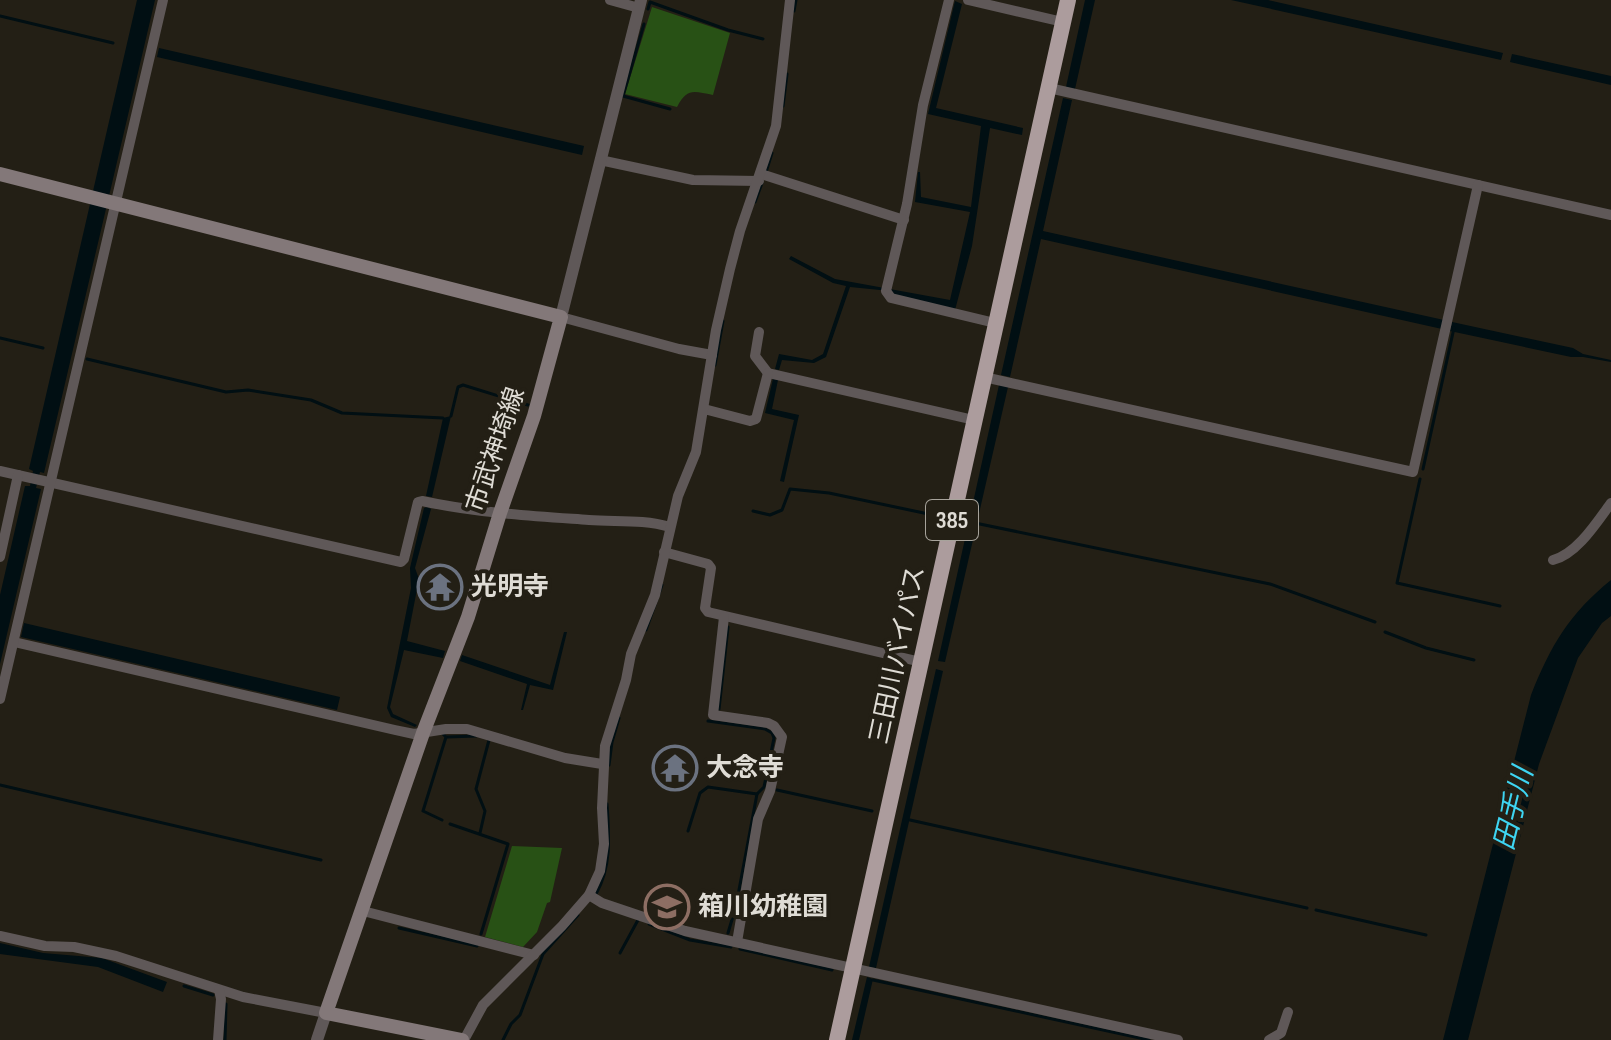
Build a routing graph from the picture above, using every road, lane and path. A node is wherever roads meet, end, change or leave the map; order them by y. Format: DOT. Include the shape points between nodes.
graph roads {
  1 [pos="163,0"];
  2 [pos="610,0"];
  3 [pos="790,0"];
  4 [pos="949,0"];
  5 [pos="968,0"];
  6 [pos="1068,0"];
  7 [pos="640,4"];
  8 [pos="1063,22"];
  9 [pos="1049,88"];
  10 [pos="600,160"];
  11 [pos="0,174"];
  12 [pos="763,177"];
  13 [pos="1478,185"];
  14 [pos="114,203"];
  15 [pos="1611,215"];
  16 [pos="904,220"];
  17 [pos="561,317"];
  18 [pos="995,323"];
  19 [pos="759,332"];
  20 [pos="712,355"];
  21 [pos="768,373"];
  22 [pos="984,377"];
  23 [pos="707,410"];
  24 [pos="974,420"];
  25 [pos="0,471"];
  26 [pos="18,475"];
  27 [pos="51,484"];
  28 [pos="1611,503"];
  29 [pos="500,513"];
  30 [pos="670,527"];
  31 [pos="667,553"];
  32 [pos="0,557"];
  33 [pos="1553,560"];
  34 [pos="724,617"];
  35 [pos="14,642"];
  36 [pos="921,662"];
  37 [pos="0,699"];
  38 [pos="423,733"];
  39 [pos="602,764"];
  40 [pos="592,897"];
  41 [pos="363,911"];
  42 [pos="0,936"];
  43 [pos="737,942"];
  44 [pos="534,955"];
  45 [pos="853,968"];
  46 [pos="219,990"];
  47 [pos="1288,1012"];
  48 [pos="326,1013"];
  49 [pos="218,1040"];
  50 [pos="317,1040"];
  51 [pos="463,1040"];
  52 [pos="837,1040"];
  53 [pos="1178,1040"];
  54 [pos="1269,1040"];
  1 -- 14 [label="street"];
  2 -- 7 [label="street"];
  3 -- 12 [label="street" via="776,126"];
  4 -- 16 [label="street" via="923,105"];
  5 -- 8 [label="street"];
  6 -- 8 [label="highway, 三田川バイパス / 385"];
  7 -- 10 [label="street"];
  8 -- 9 [label="highway, 三田川バイパス / 385"];
  9 -- 13 [label="street"];
  9 -- 18 [label="highway, 三田川バイパス / 385"];
  10 -- 12 [label="street" via="693,180"];
  10 -- 17 [label="street"];
  11 -- 14 [label="main road"];
  12 -- 16 [label="street"];
  12 -- 20 [label="street" via="740,231"];
  13 -- 15 [label="street"];
  13 -- 22 [label="street" via="1413,472"];
  14 -- 17 [label="main road"];
  14 -- 27 [label="street"];
  16 -- 18 [label="street" via="886,289 891,298"];
  17 -- 20 [label="street"];
  17 -- 29 [label="main road, 市武神埼線"];
  18 -- 22 [label="highway, 三田川バイパス / 385"];
  19 -- 21 [label="street" via="755,356"];
  20 -- 23 [label="street"];
  21 -- 23 [label="street" via="756,419"];
  21 -- 24 [label="street"];
  22 -- 24 [label="highway, 三田川バイパス / 385"];
  23 -- 30 [label="street"];
  24 -- 36 [label="highway, 三田川バイパス / 385"];
  25 -- 26 [label="street"];
  26 -- 27 [label="street"];
  26 -- 32 [label="street"];
  27 -- 29 [label="street" via="401,562 418,502"];
  27 -- 35 [label="street"];
  28 -- 33 [label="street" via="1576,545"];
  29 -- 30 [label="street" via="650,521"];
  29 -- 38 [label="main road, 市武神埼線" via="468,617"];
  30 -- 31 [label="street"];
  31 -- 34 [label="street" via="708,564 705,608"];
  31 -- 39 [label="street" via="631,654"];
  34 -- 36 [label="street"];
  34 -- 43 [label="street" via="713,715 768,723 782,737 758,819"];
  35 -- 37 [label="street"];
  35 -- 38 [label="street"];
  36 -- 45 [label="highway, 三田川バイパス / 385"];
  38 -- 39 [label="street" via="467,729"];
  38 -- 41 [label="main road, 市武神埼線"];
  39 -- 40 [label="street" via="604,844"];
  40 -- 43 [label="street" via="685,931"];
  40 -- 44 [label="street"];
  41 -- 44 [label="street"];
  41 -- 48 [label="main road, 市武神埼線"];
  42 -- 46 [label="street" via="116,956"];
  43 -- 45 [label="street"];
  44 -- 51 [label="street" via="483,1005"];
  45 -- 52 [label="highway, 三田川バイパス / 385"];
  45 -- 53 [label="street"];
  46 -- 48 [label="street"];
  46 -- 49 [label="street"];
  47 -- 54 [label="street" via="1281,1033"];
  48 -- 50 [label="street"];
  48 -- 51 [label="main road"];
}
